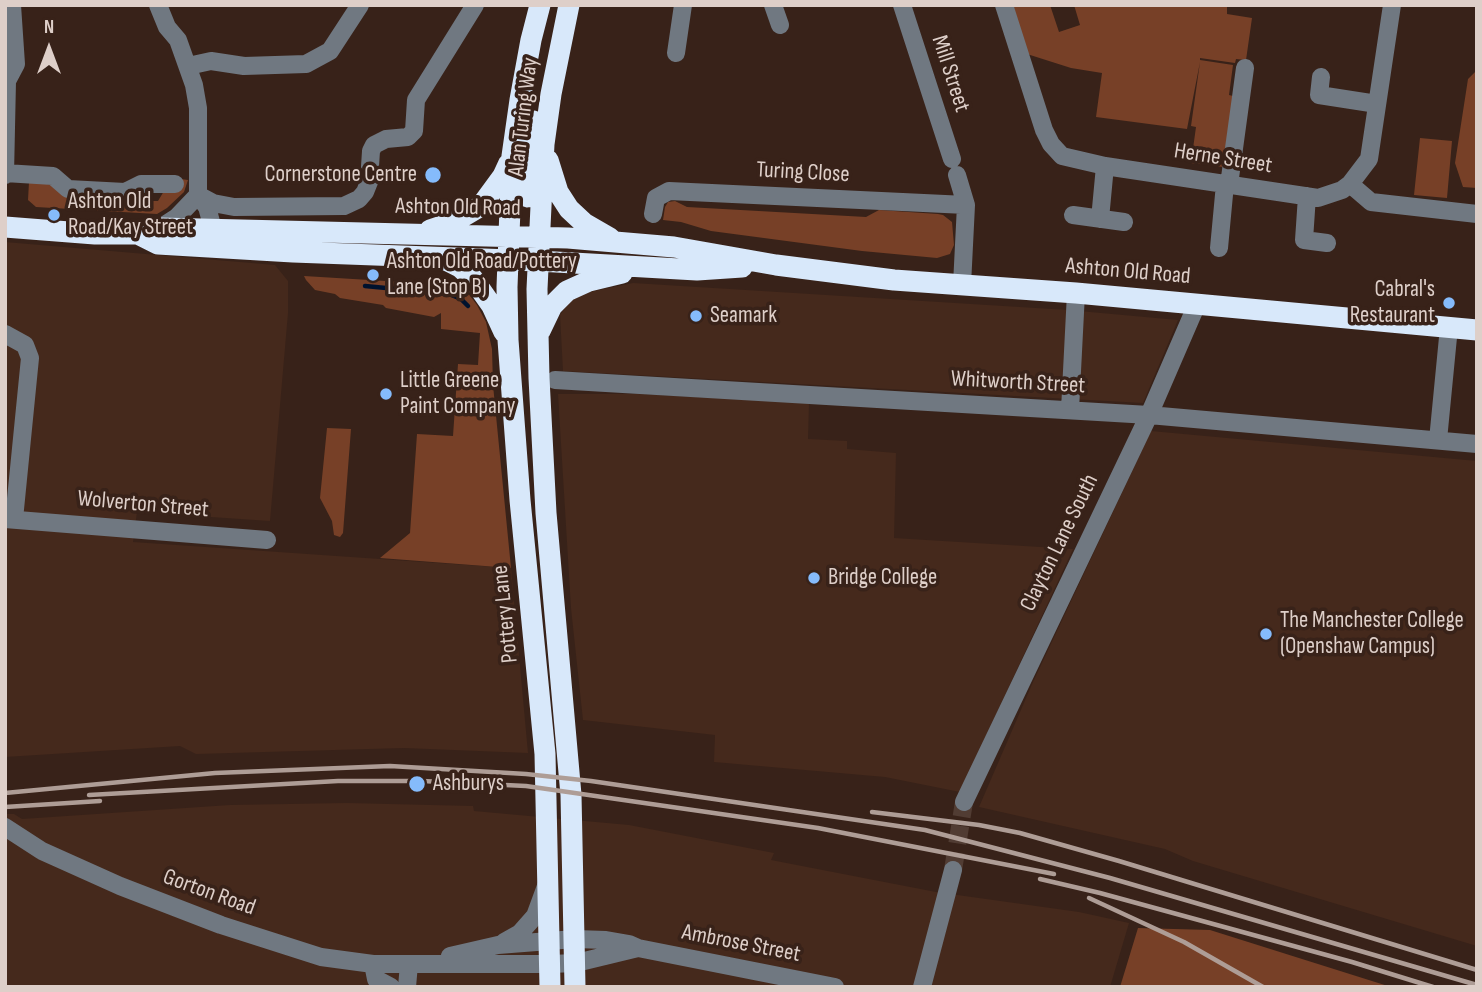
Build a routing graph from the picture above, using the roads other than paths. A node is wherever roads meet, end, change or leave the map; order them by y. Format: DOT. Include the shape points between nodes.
graph roads {
  1 [pos="12,5"];
  2 [pos="158,5"];
  3 [pos="360,5"];
  4 [pos="475,5"];
  5 [pos="540,5"];
  6 [pos="569,5"];
  7 [pos="683,5"];
  8 [pos="773,5"];
  9 [pos="901,5"];
  10 [pos="1004,5"];
  11 [pos="1392,5"];
  12 [pos="780,25"];
  13 [pos="564,29"];
  14 [pos="676,53"];
  15 [pos="188,65"];
  16 [pos="1245,68"];
  17 [pos="1321,77"];
  18 [pos="1377,104"];
  19 [pos="544,144"];
  20 [pos="513,156"];
  21 [pos="1105,166"];
  22 [pos="5,174"];
  23 [pos="176,184"];
  24 [pos="1227,184"];
  25 [pos="1350,184"];
  26 [pos="198,195"];
  27 [pos="1307,196"];
  28 [pos="966,205"];
  29 [pos="653,214"];
  30 [pos="1477,214"];
  31 [pos="1073,215"];
  32 [pos="1100,219"];
  33 [pos="1125,222"];
  34 [pos="5,227"];
  35 [pos="160,228"];
  36 [pos="213,229"];
  37 [pos="138,234"];
  38 [pos="411,234"];
  39 [pos="523,236"];
  40 [pos="621,242"];
  41 [pos="1328,243"];
  42 [pos="1219,248"];
  43 [pos="442,258"];
  44 [pos="523,261"];
  45 [pos="776,265"];
  46 [pos="652,268"];
  47 [pos="962,285"];
  48 [pos="1076,293"];
  49 [pos="1197,304"];
  50 [pos="1449,327"];
  51 [pos="1477,330"];
  52 [pos="5,334"];
  53 [pos="538,337"];
  54 [pos="508,340"];
  55 [pos="555,380"];
  56 [pos="1070,410"];
  57 [pos="1149,415"];
  58 [pos="1438,440"];
  59 [pos="1477,444"];
  60 [pos="10,519"];
  61 [pos="267,540"];
  62 [pos="534,621"];
  63 [pos="964,802"];
  64 [pos="5,827"];
  65 [pos="953,870"];
  66 [pos="549,878"];
  67 [pos="575,939"];
  68 [pos="550,941"];
  69 [pos="498,945"];
  70 [pos="638,948"];
  71 [pos="576,963"];
  72 [pos="373,964"];
  73 [pos="409,964"];
  74 [pos="550,964"];
  75 [pos="391,987"];
  76 [pos="407,987"];
  77 [pos="550,987"];
  78 [pos="575,987"];
  79 [pos="835,987"];
  80 [pos="922,987"];
  1 -- 22 [label="street" via="16,64 7,81"];
  2 -- 15 [label="street"];
  3 -- 15 [label="street" via="330,51 306,64 244,66 211,61"];
  4 -- 26 [label="street" via="415,100 414,131 408,137 374,145 365,192 351,204 234,207"];
  5 -- 20 [label="highway, Alan Turing Way"];
  6 -- 13 [label="highway, Alan Turing Way"];
  7 -- 14 [label="street"];
  8 -- 12 [label="street"];
  9 -- 28 [label="street, Mill Street"];
  10 -- 21 [label="street, Herne Street" via="1051,144 1062,156"];
  11 -- 18 [label="street"];
  13 -- 19 [label="highway, Alan Turing Way"];
  13 -- 39 [label="highway" via="549,48 536,113"];
  15 -- 26 [label="street" via="198,108"];
  16 -- 24 [label="street"];
  17 -- 18 [label="street" via="1319,95"];
  18 -- 25 [label="street" via="1369,159"];
  19 -- 39 [label="highway, Alan Turing Way"];
  19 -- 40 [label="highway" via="554,181 569,209"];
  20 -- 38 [label="highway" via="481,206 444,226"];
  20 -- 39 [label="highway, Alan Turing Way"];
  21 -- 24 [label="street, Herne Street"];
  21 -- 32 [label="street"];
  22 -- 23 [label="street" via="52,176 68,189 124,192 141,184"];
  24 -- 27 [label="street, Herne Street"];
  24 -- 42 [label="street"];
  25 -- 27 [label="street, Herne Street" via="1330,195"];
  25 -- 30 [label="street" via="1371,202"];
  26 -- 35 [label="street" via="177,218"];
  26 -- 36 [label="street"];
  27 -- 41 [label="street" via="1304,240"];
  28 -- 29 [label="street, Turing Close" via="669,191 656,198"];
  28 -- 47 [label="street"];
  31 -- 32 [label="street"];
  32 -- 33 [label="street"];
  34 -- 37 [label="highway, Ashton Old Road"];
  35 -- 36 [label="highway, Ashton Old Road"];
  35 -- 37 [label="highway, Ashton Old Road"];
  36 -- 38 [label="highway, Ashton Old Road"];
  37 -- 43 [label="highway, Ashton Old Road" via="158,244"];
  38 -- 39 [label="highway, Ashton Old Road"];
  39 -- 40 [label="highway, Ashton Old Road"];
  39 -- 44 [label="highway, Pottery Lane"];
  39 -- 44 [label="highway, Pottery Lane"];
  40 -- 45 [label="highway, Ashton Old Road"];
  43 -- 44 [label="highway, Ashton Old Road"];
  43 -- 54 [label="highway" via="474,279"];
  44 -- 46 [label="highway, Ashton Old Road"];
  44 -- 53 [label="highway, Pottery Lane"];
  44 -- 54 [label="highway, Pottery Lane"];
  44 -- 62 [label="highway" via="522,348"];
  45 -- 46 [label="highway, Ashton Old Road"];
  45 -- 47 [label="highway, Ashton Old Road"];
  46 -- 53 [label="highway" via="589,281 567,291 545,315"];
  47 -- 48 [label="highway, Ashton Old Road"];
  48 -- 49 [label="highway, Ashton Old Road"];
  48 -- 56 [label="street"];
  49 -- 50 [label="highway, Ashton Old Road"];
  49 -- 57 [label="street, Clayton Lane South"];
  50 -- 51 [label="highway, Ashton Old Road"];
  50 -- 58 [label="street"];
  52 -- 60 [label="street, Wolverton Street" via="25,345 30,358"];
  53 -- 67 [label="highway, Pottery Lane" via="546,513 571,794"];
  54 -- 62 [label="highway, Pottery Lane"];
  55 -- 56 [label="street, Whitworth Street"];
  56 -- 57 [label="street, Whitworth Street"];
  57 -- 58 [label="street, Whitworth Street"];
  57 -- 63 [label="street, Clayton Lane South"];
  58 -- 59 [label="street, Whitworth Street"];
  60 -- 61 [label="street, Wolverton Street"];
  62 -- 66 [label="highway, Pottery Lane"];
  64 -- 72 [label="street, Gorton Road" via="53,856 220,925 321,957"];
  65 -- 80 [label="street"];
  66 -- 68 [label="highway, Pottery Lane"];
  66 -- 69 [label="street" via="535,916 520,933"];
  67 -- 68 [label="street, Gorton Road"];
  67 -- 70 [label="street, Ambrose Street"];
  67 -- 71 [label="highway, Pottery Lane"];
  68 -- 69 [label="street, Gorton Road"];
  68 -- 74 [label="highway, Pottery Lane"];
  69 -- 73 [label="street, Gorton Road"];
  70 -- 71 [label="street, Ambrose Street"];
  70 -- 79 [label="street, Ambrose Street"];
  71 -- 74 [label="street, Gorton Road"];
  71 -- 78 [label="highway, Pottery Lane"];
  72 -- 73 [label="street, Gorton Road"];
  72 -- 75 [label="street" via="376,978"];
  73 -- 74 [label="street, Gorton Road"];
  73 -- 76 [label="street"];
  74 -- 77 [label="highway, Pottery Lane"];
}
